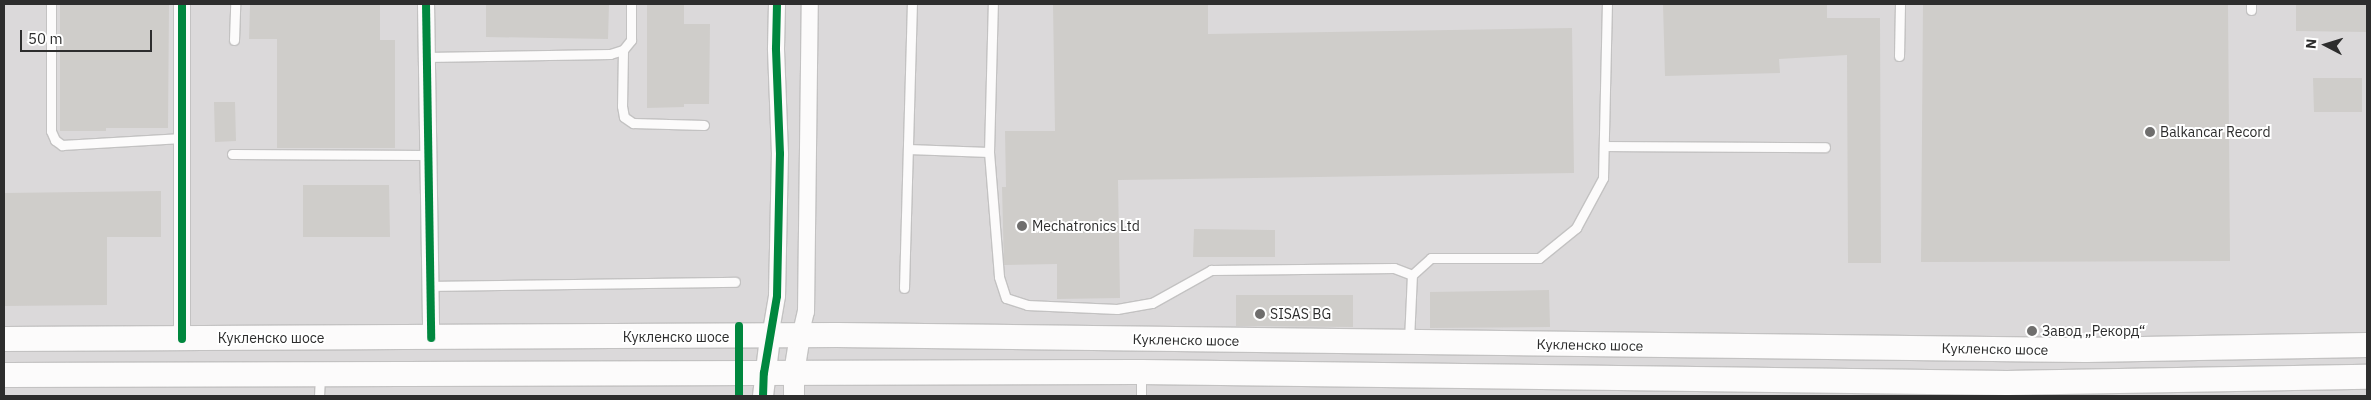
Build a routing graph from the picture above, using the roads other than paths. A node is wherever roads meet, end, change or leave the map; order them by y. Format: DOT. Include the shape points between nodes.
graph roads {
  1 [pos="51,4"];
  2 [pos="182,4"];
  3 [pos="235,4"];
  4 [pos="426,4"];
  5 [pos="631,4"];
  6 [pos="777,4"];
  7 [pos="810,4"];
  8 [pos="912,4"];
  9 [pos="993,4"];
  10 [pos="1607,4"];
  11 [pos="1900,4"];
  12 [pos="234,40"];
  13 [pos="623,50"];
  14 [pos="426,56"];
  15 [pos="1899,56"];
  16 [pos="704,125"];
  17 [pos="182,138"];
  18 [pos="1604,146"];
  19 [pos="1825,147"];
  20 [pos="908,150"];
  21 [pos="989,152"];
  22 [pos="232,154"];
  23 [pos="427,155"];
  24 [pos="1412,274"];
  25 [pos="735,282"];
  26 [pos="431,286"];
  27 [pos="904,288"];
  28 [pos="800,336"];
  29 [pos="770,337"];
  30 [pos="431,338"];
  31 [pos="4,339"];
  32 [pos="182,339"];
  33 [pos="1409,343"];
  34 [pos="2367,345"];
  35 [pos="1141,372"];
  36 [pos="764,373"];
  37 [pos="794,373"];
  38 [pos="4,375"];
  39 [pos="2367,377"];
  40 [pos="320,385"];
  41 [pos="2008,390"];
  42 [pos="763,396"];
  43 [pos="794,396"];
  44 [pos="1141,396"];
  1 -- 17 [label="lane" via="50,132 54,140 62,146"];
  2 -- 17 [label="street"];
  3 -- 12 [label="lane"];
  4 -- 14 [label="street"];
  5 -- 13 [label="lane" via="631,40"];
  6 -- 29 [label="street" via="779,202 777,296"];
  7 -- 28 [label="street" via="806,312"];
  8 -- 20 [label="lane"];
  9 -- 21 [label="lane"];
  10 -- 18 [label="lane"];
  11 -- 15 [label="lane"];
  13 -- 14 [label="lane" via="610,54"];
  13 -- 16 [label="lane" via="624,117 633,123"];
  14 -- 23 [label="street"];
  17 -- 32 [label="street"];
  18 -- 19 [label="lane"];
  18 -- 24 [label="lane" via="1603,178 1576,228 1539,258 1431,258"];
  20 -- 21 [label="lane"];
  20 -- 27 [label="lane"];
  21 -- 24 [label="lane" via="999,277 1006,298 1027,305 1117,310 1152,303 1211,270 1394,268"];
  22 -- 23 [label="lane"];
  23 -- 26 [label="street"];
  24 -- 33 [label="lane"];
  25 -- 26 [label="lane"];
  26 -- 30 [label="street"];
  28 -- 29 [label="main road, Кукленско шосе"];
  28 -- 33 [label="main road, Кукленско шосе"];
  28 -- 37 [label="street"];
  29 -- 30 [label="main road, Кукленско шосе"];
  29 -- 36 [label="street"];
  30 -- 32 [label="main road, Кукленско шосе"];
  31 -- 32 [label="main road, Кукленско шосе"];
  33 -- 34 [label="main road, Кукленско шосе" via="2076,350"];
  35 -- 37 [label="main road"];
  35 -- 41 [label="main road"];
  35 -- 44 [label="lane"];
  36 -- 37 [label="main road"];
  36 -- 40 [label="main road"];
  36 -- 42 [label="street"];
  37 -- 43 [label="street"];
  38 -- 40 [label="main road"];
  39 -- 41 [label="main road"];
}
